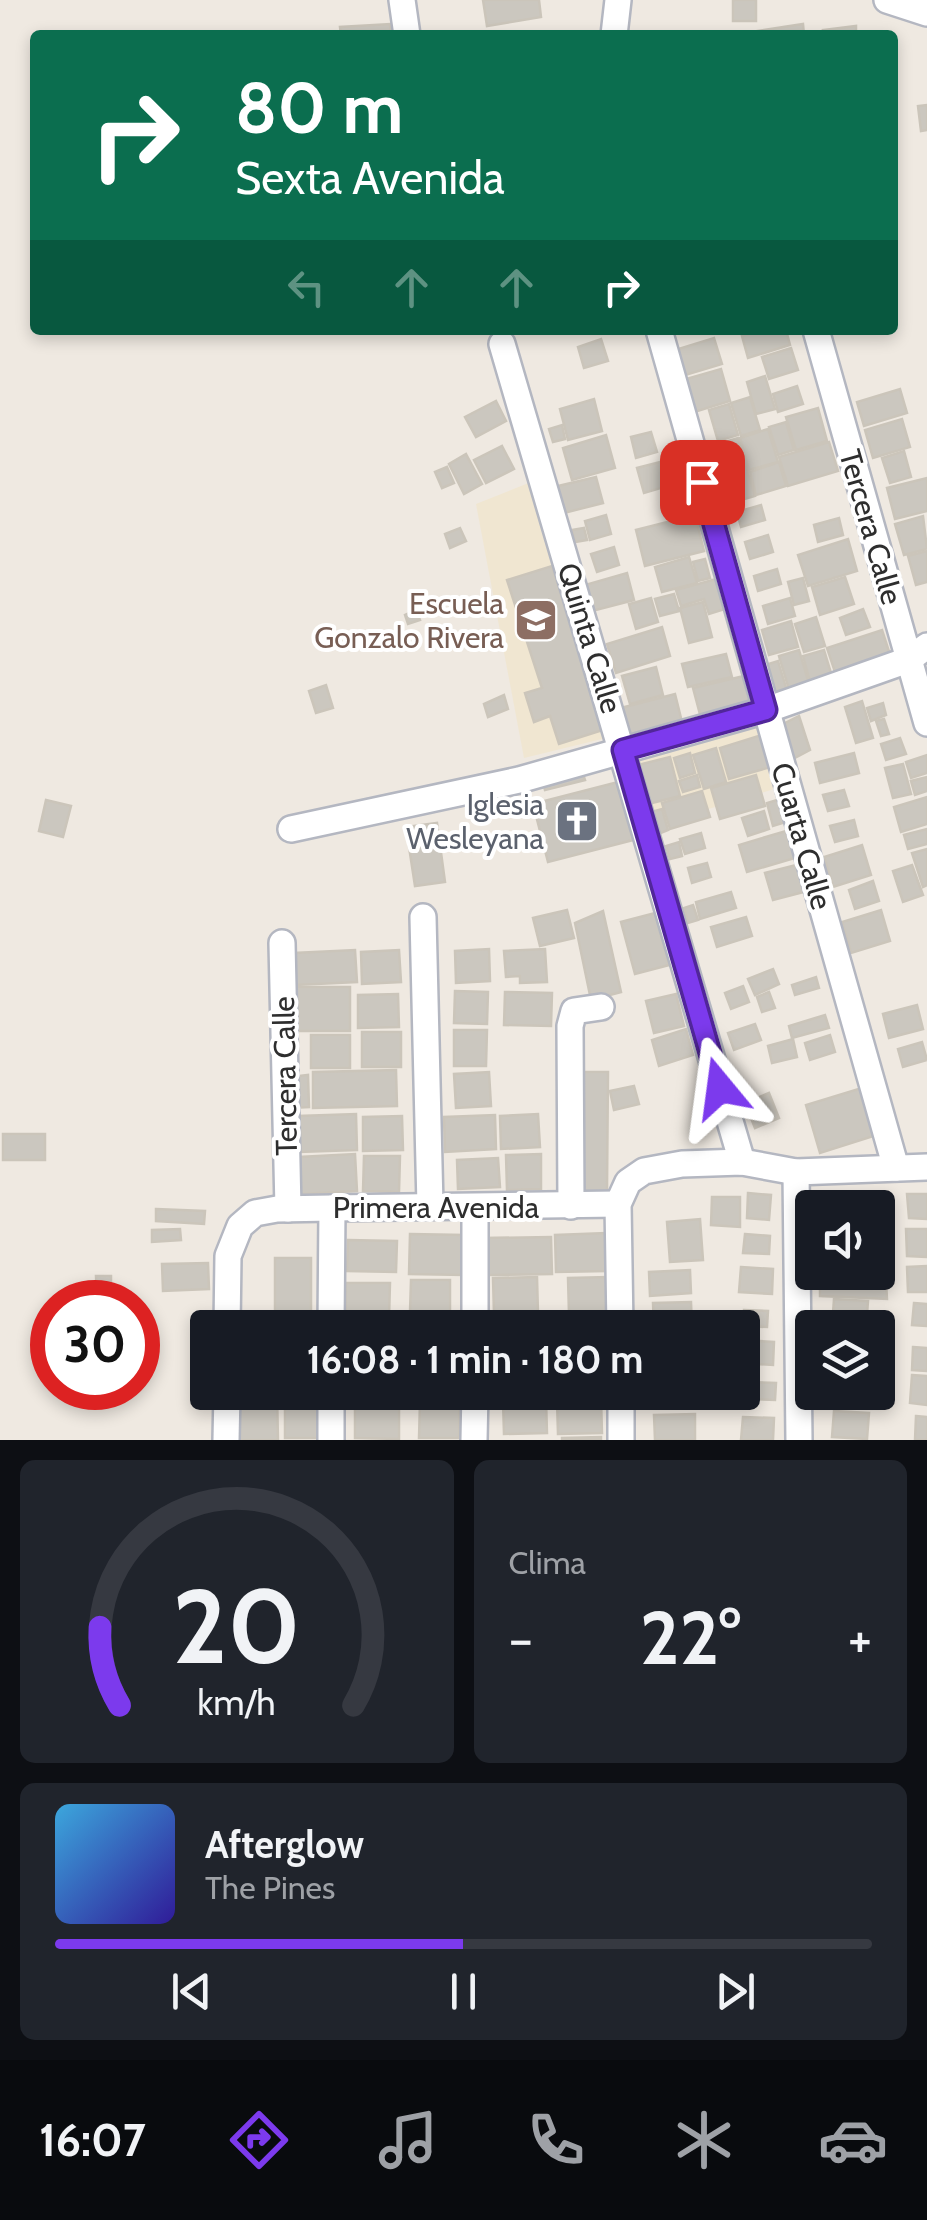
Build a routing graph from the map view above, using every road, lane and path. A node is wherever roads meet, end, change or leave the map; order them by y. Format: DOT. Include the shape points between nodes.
graph roads {
  1 [pos="402,0"];
  2 [pos="618,0"];
  3 [pos="887,0"];
  4 [pos="927,13"];
  5 [pos="406,30"];
  6 [pos="615,30"];
  7 [pos="660,335"];
  8 [pos="818,335"];
  9 [pos="502,344"];
  10 [pos="918,653"];
  11 [pos="766,710"];
  12 [pos="927,722"];
  13 [pos="623,750"];
  14 [pos="291,829"];
  15 [pos="424,917"];
  16 [pos="282,943"];
  17 [pos="600,1006"];
  18 [pos="742,1162"];
  19 [pos="896,1168"];
  20 [pos="927,1168"];
  21 [pos="796,1172"];
  22 [pos="618,1204"];
  23 [pos="430,1206"];
  24 [pos="476,1206"];
  25 [pos="571,1206"];
  26 [pos="332,1208"];
  27 [pos="288,1209"];
  28 [pos="227,1310"];
  29 [pos="332,1310"];
  30 [pos="475,1310"];
  31 [pos="620,1310"];
  32 [pos="226,1410"];
  33 [pos="331,1410"];
  34 [pos="474,1410"];
  35 [pos="620,1410"];
  36 [pos="226,1440"];
  37 [pos="331,1440"];
  38 [pos="474,1440"];
  39 [pos="621,1440"];
  40 [pos="799,1440"];
  1 -- 5 [label="street"];
  2 -- 6 [label="street"];
  3 -- 4 [label="street"];
  7 -- 11 [label="street, Cuarta Calle"];
  8 -- 10 [label="street, Tercera Calle"];
  9 -- 13 [label="street, Quinta Calle"];
  10 -- 11 [label="street"];
  10 -- 12 [label="street, Tercera Calle"];
  11 -- 13 [label="street"];
  11 -- 19 [label="street, Cuarta Calle"];
  13 -- 14 [label="street" via="520,780"];
  13 -- 18 [label="street, Quinta Calle"];
  15 -- 23 [label="street"];
  16 -- 27 [label="street, Tercera Calle"];
  17 -- 25 [label="street" via="574,1011 570,1026"];
  18 -- 21 [label="street"];
  18 -- 22 [label="street" via="644,1171 628,1182"];
  19 -- 20 [label="street"];
  19 -- 21 [label="street"];
  21 -- 40 [label="street"];
  22 -- 25 [label="street, Primera Avenida"];
  22 -- 31 [label="street"];
  23 -- 24 [label="street, Primera Avenida"];
  23 -- 26 [label="street, Primera Avenida"];
  24 -- 25 [label="street, Primera Avenida"];
  24 -- 30 [label="street"];
  26 -- 27 [label="street, Primera Avenida"];
  26 -- 29 [label="street"];
  27 -- 28 [label="street, Primera Avenida" via="255,1214 240,1226 228,1256"];
  32 -- 36 [label="street"];
  33 -- 37 [label="street"];
  34 -- 38 [label="street"];
  35 -- 39 [label="street"];
}
